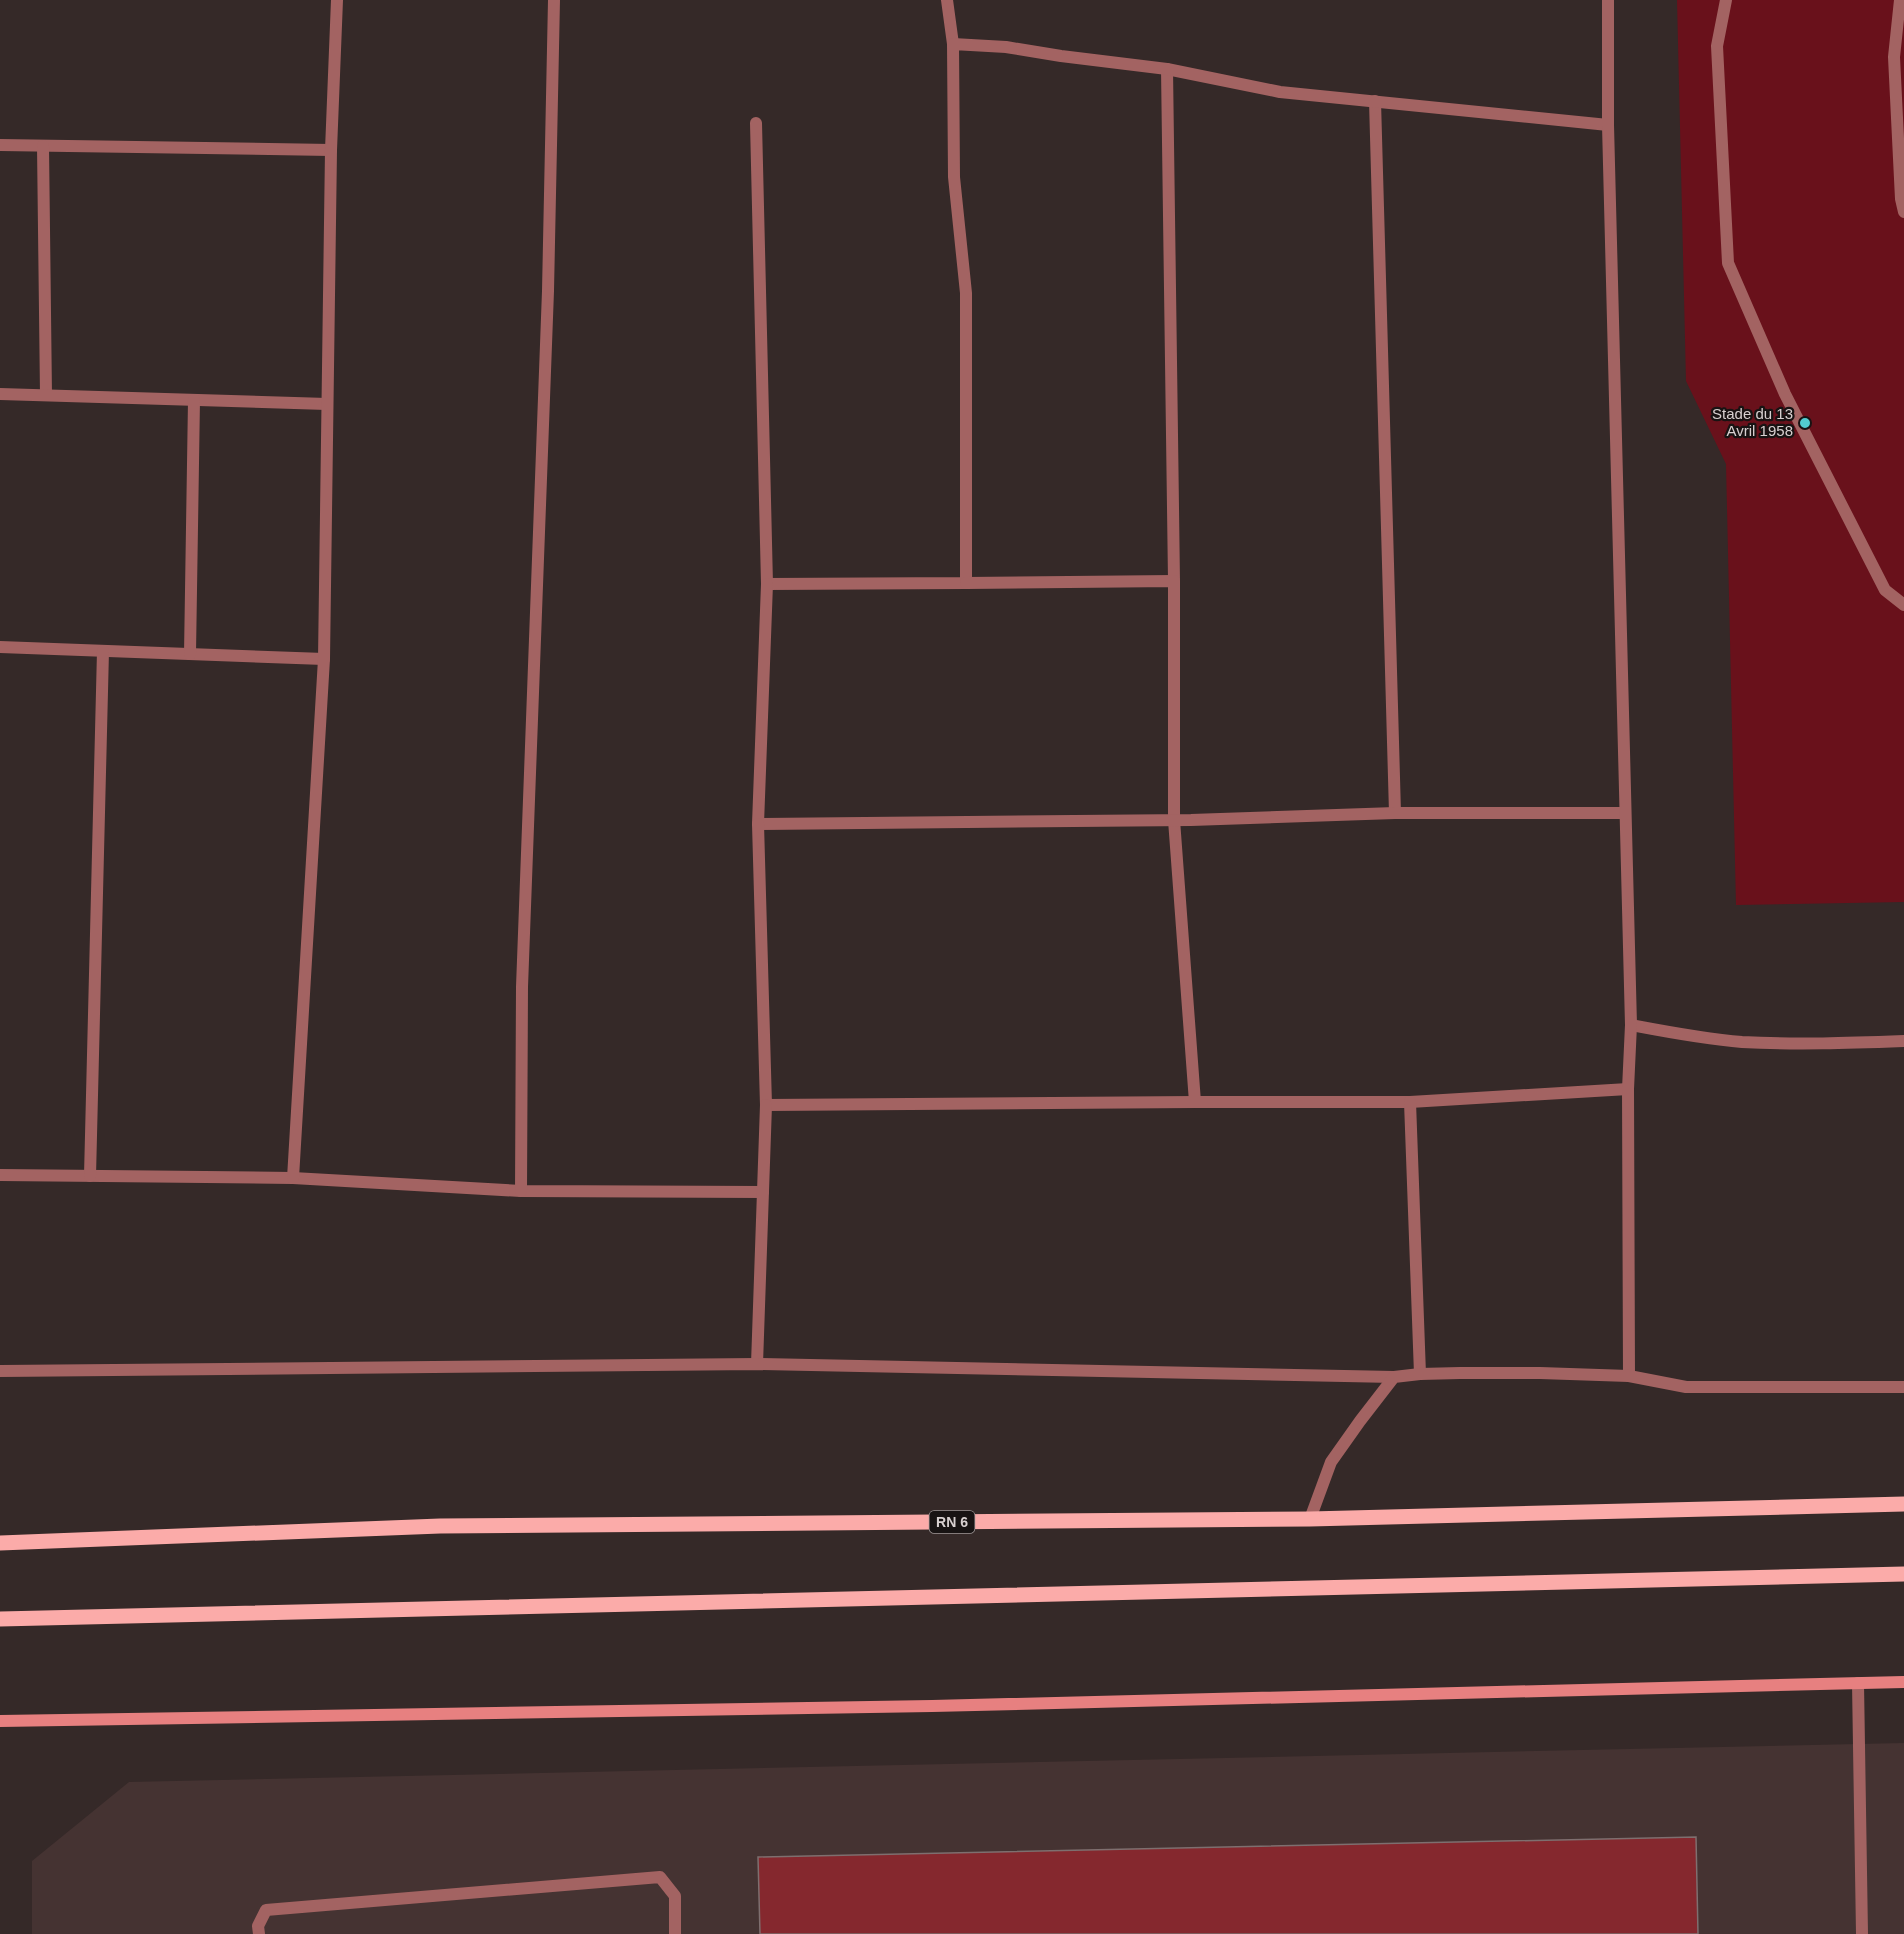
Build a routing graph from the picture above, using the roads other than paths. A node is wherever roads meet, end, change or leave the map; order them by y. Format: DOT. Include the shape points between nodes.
graph roads {
  1 [pos="337,0"];
  2 [pos="554,0"];
  3 [pos="946,0"];
  4 [pos="1608,0"];
  5 [pos="1726,0"];
  6 [pos="1900,0"];
  7 [pos="954,44"];
  8 [pos="1167,69"];
  9 [pos="1375,101"];
  10 [pos="756,123"];
  11 [pos="1608,125"];
  12 [pos="0,145"];
  13 [pos="44,146"];
  14 [pos="331,150"];
  15 [pos="1904,212"];
  16 [pos="0,394"];
  17 [pos="46,395"];
  18 [pos="194,400"];
  19 [pos="327,404"];
  20 [pos="1174,581"];
  21 [pos="966,583"];
  22 [pos="767,584"];
  23 [pos="1904,604"];
  24 [pos="0,647"];
  25 [pos="103,651"];
  26 [pos="190,654"];
  27 [pos="324,659"];
  28 [pos="1395,813"];
  29 [pos="1624,813"];
  30 [pos="1174,820"];
  31 [pos="758,824"];
  32 [pos="1631,1025"];
  33 [pos="1904,1041"];
  34 [pos="1628,1089"];
  35 [pos="1195,1102"];
  36 [pos="1410,1102"];
  37 [pos="766,1105"];
  38 [pos="0,1175"];
  39 [pos="90,1176"];
  40 [pos="293,1178"];
  41 [pos="521,1191"];
  42 [pos="763,1192"];
  43 [pos="757,1364"];
  44 [pos="0,1371"];
  45 [pos="1420,1374"];
  46 [pos="1629,1376"];
  47 [pos="1394,1377"];
  48 [pos="1904,1387"];
  49 [pos="1904,1504"];
  50 [pos="1310,1520"];
  51 [pos="0,1543"];
  52 [pos="1904,1574"];
  53 [pos="0,1619"];
  54 [pos="1904,1682"];
  55 [pos="1858,1683"];
  56 [pos="0,1721"];
  57 [pos="258,1934"];
  58 [pos="675,1934"];
  59 [pos="1862,1934"];
  1 -- 14 [label="street"];
  2 -- 41 [label="street" via="548,291 522,987"];
  3 -- 7 [label="street"];
  4 -- 11 [label="street"];
  5 -- 23 [label="street" via="1717,46 1728,263 1785,394 1874,569 1885,590"];
  6 -- 15 [label="street" via="1894,57"];
  7 -- 8 [label="street" via="1006,47"];
  7 -- 21 [label="street" via="954,177 966,293"];
  8 -- 9 [label="street" via="1280,92"];
  8 -- 20 [label="street"];
  9 -- 11 [label="street"];
  9 -- 28 [label="street"];
  10 -- 22 [label="street"];
  11 -- 29 [label="street"];
  12 -- 13 [label="street"];
  13 -- 14 [label="street"];
  13 -- 17 [label="street"];
  14 -- 19 [label="street"];
  16 -- 17 [label="street"];
  17 -- 18 [label="street"];
  18 -- 19 [label="street"];
  18 -- 26 [label="street"];
  19 -- 27 [label="street"];
  20 -- 21 [label="street"];
  20 -- 30 [label="street"];
  21 -- 22 [label="street"];
  22 -- 31 [label="street"];
  24 -- 25 [label="street"];
  25 -- 26 [label="street"];
  25 -- 39 [label="street"];
  26 -- 27 [label="street"];
  27 -- 40 [label="street"];
  28 -- 29 [label="street"];
  28 -- 30 [label="street"];
  29 -- 32 [label="street"];
  30 -- 31 [label="street"];
  30 -- 35 [label="street"];
  31 -- 37 [label="street"];
  32 -- 33 [label="street" via="1742,1042"];
  32 -- 34 [label="street"];
  34 -- 36 [label="street"];
  34 -- 46 [label="street"];
  35 -- 36 [label="street"];
  35 -- 37 [label="street"];
  36 -- 45 [label="street"];
  37 -- 42 [label="street"];
  38 -- 39 [label="street"];
  39 -- 40 [label="street"];
  40 -- 41 [label="street"];
  41 -- 42 [label="street"];
  42 -- 43 [label="street"];
  43 -- 44 [label="street"];
  43 -- 47 [label="street"];
  45 -- 46 [label="street"];
  45 -- 47 [label="street"];
  46 -- 48 [label="street" via="1686,1387"];
  47 -- 50 [label="street" via="1331,1462"];
  49 -- 50 [label="main road, RN 6"];
  50 -- 51 [label="main road, RN 6" via="440,1526"];
  52 -- 53 [label="main road"];
  54 -- 55 [label="main road"];
  55 -- 56 [label="main road" via="932,1706"];
  55 -- 59 [label="street"];
  57 -- 58 [label="street" via="266,1910 660,1877 675,1896"];
}
